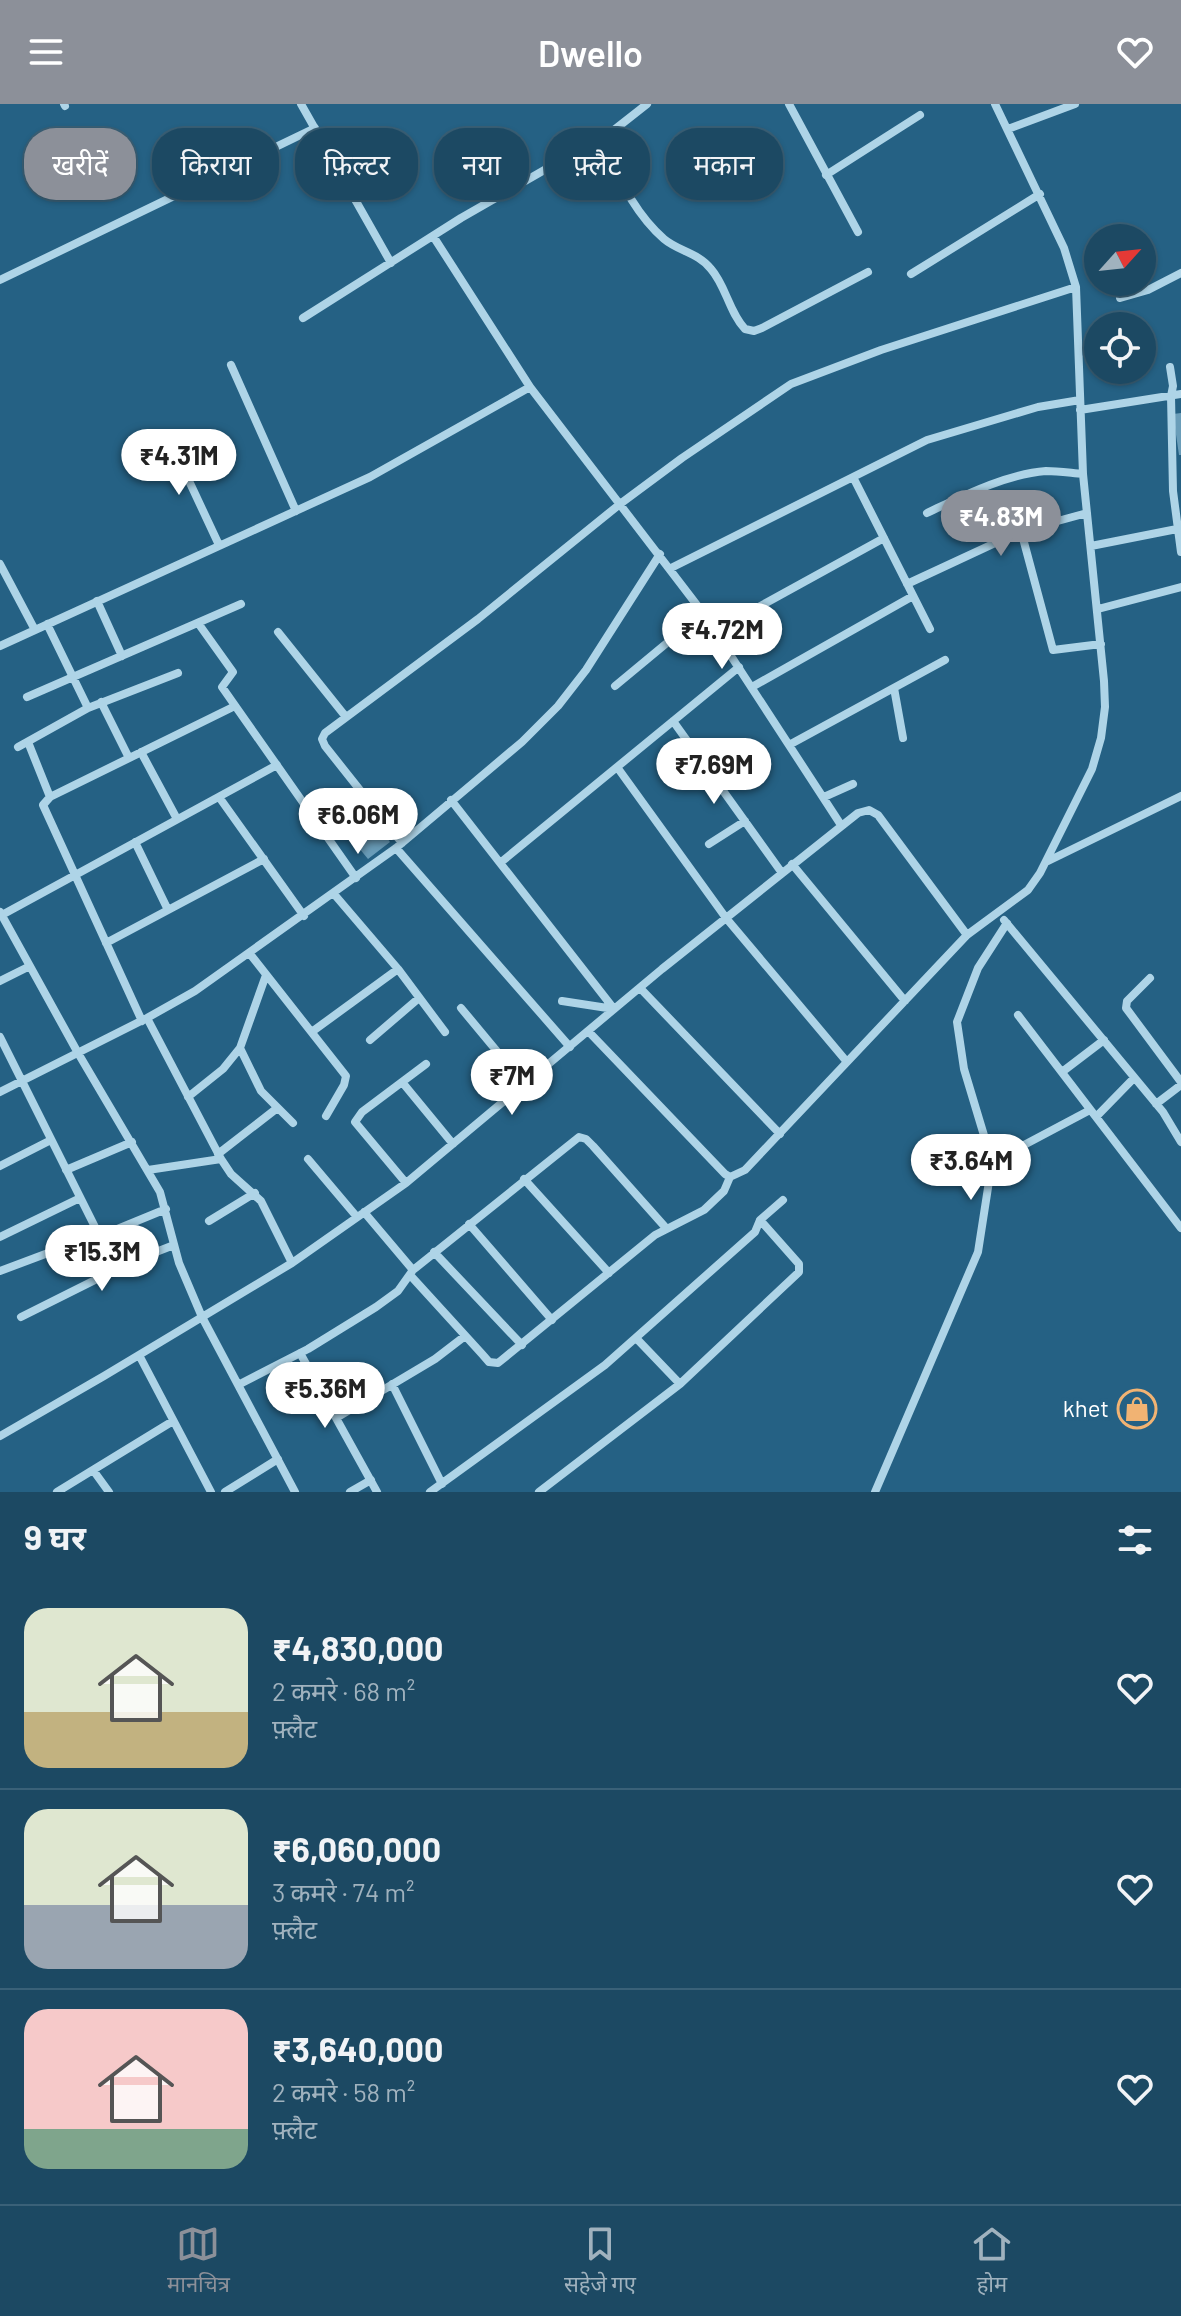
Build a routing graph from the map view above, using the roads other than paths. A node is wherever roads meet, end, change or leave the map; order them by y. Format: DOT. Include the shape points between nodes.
graph roads {
  1 [pos="301,104"];
  2 [pos="647,104"];
  3 [pos="789,104"];
  4 [pos="995,104"];
  5 [pos="1075,104"];
  6 [pos="920,115"];
  7 [pos="315,128"];
  8 [pos="615,128"];
  9 [pos="1008,129"];
  10 [pos="295,138"];
  11 [pos="545,171"];
  12 [pos="826,175"];
  13 [pos="1040,194"];
  14 [pos="356,200"];
  15 [pos="631,200"];
  16 [pos="858,232"];
  17 [pos="433,236"];
  18 [pos="391,263"];
  19 [pos="868,272"];
  20 [pos="1181,273"];
  21 [pos="911,274"];
  22 [pos="0,280"];
  23 [pos="1076,287"];
  24 [pos="1120,298"];
  25 [pos="303,318"];
  26 [pos="231,365"];
  27 [pos="1170,367"];
  28 [pos="530,387"];
  29 [pos="1181,394"];
  30 [pos="1171,396"];
  31 [pos="1080,405"];
  32 [pos="168,436"];
  33 [pos="1083,474"];
  34 [pos="853,477"];
  35 [pos="620,504"];
  36 [pos="296,511"];
  37 [pos="927,513"];
  38 [pos="1087,513"];
  39 [pos="1177,529"];
  40 [pos="1021,531"];
  41 [pos="884,538"];
  42 [pos="219,545"];
  43 [pos="1091,546"];
  44 [pos="1181,552"];
  45 [pos="660,554"];
  46 [pos="0,564"];
  47 [pos="671,568"];
  48 [pos="907,584"];
  49 [pos="1181,587"];
  50 [pos="913,596"];
  51 [pos="97,601"];
  52 [pos="241,604"];
  53 [pos="1098,609"];
  54 [pos="703,613"];
  55 [pos="198,623"];
  56 [pos="47,624"];
  57 [pos="930,629"];
  58 [pos="35,630"];
  59 [pos="715,631"];
  60 [pos="278,632"];
  61 [pos="1101,644"];
  62 [pos="0,646"];
  63 [pos="122,656"];
  64 [pos="945,660"];
  65 [pos="739,667"];
  66 [pos="178,673"];
  67 [pos="73,677"];
  68 [pos="615,686"];
  69 [pos="752,687"];
  70 [pos="894,688"];
  71 [pos="27,697"];
  72 [pos="101,702"];
  73 [pos="235,706"];
  74 [pos="88,708"];
  75 [pos="346,717"];
  76 [pos="673,721"];
  77 [pos="903,738"];
  78 [pos="28,742"];
  79 [pos="789,745"];
  80 [pos="18,747"];
  81 [pos="141,752"];
  82 [pos="129,758"];
  83 [pos="277,765"];
  84 [pos="617,767"];
  85 [pos="853,784"];
  86 [pos="1181,796"];
  87 [pos="50,797"];
  88 [pos="219,797"];
  89 [pos="824,797"];
  90 [pos="451,800"];
  91 [pos="177,819"];
  92 [pos="745,821"];
  93 [pos="841,825"];
  94 [pos="135,842"];
  95 [pos="709,844"];
  96 [pos="399,846"];
  97 [pos="264,859"];
  98 [pos="1046,862"];
  99 [pos="500,863"];
  100 [pos="792,864"];
  101 [pos="782,873"];
  102 [pos="74,875"];
  103 [pos="356,878"];
  104 [pos="334,894"];
  105 [pos="168,910"];
  106 [pos="1,914"];
  107 [pos="999,914"];
  108 [pos="304,916"];
  109 [pos="726,918"];
  110 [pos="1007,923"];
  111 [pos="967,935"];
  112 [pos="106,943"];
  113 [pos="250,954"];
  114 [pos="30,966"];
  115 [pos="398,969"];
  116 [pos="266,975"];
  117 [pos="1150,978"];
  118 [pos="0,981"];
  119 [pos="640,988"];
  120 [pos="419,998"];
  121 [pos="562,1001"];
  122 [pos="905,1001"];
  123 [pos="461,1008"];
  124 [pos="614,1009"];
  125 [pos="1018,1015"];
  126 [pos="145,1020"];
  127 [pos="313,1031"];
  128 [pos="588,1031"];
  129 [pos="445,1032"];
  130 [pos="0,1037"];
  131 [pos="370,1040"];
  132 [pos="1104,1040"];
  133 [pos="570,1047"];
  134 [pos="240,1048"];
  135 [pos="78,1053"];
  136 [pos="847,1062"];
  137 [pos="426,1064"];
  138 [pos="1062,1072"];
  139 [pos="1134,1078"];
  140 [pos="22,1081"];
  141 [pos="402,1082"];
  142 [pos="1181,1083"];
  143 [pos="525,1085"];
  144 [pos="0,1092"];
  145 [pos="188,1097"];
  146 [pos="1156,1104"];
  147 [pos="276,1109"];
  148 [pos="1093,1113"];
  149 [pos="326,1116"];
  150 [pos="293,1123"];
  151 [pos="780,1134"];
  152 [pos="51,1140"];
  153 [pos="132,1142"];
  154 [pos="1181,1142"];
  155 [pos="453,1144"];
  156 [pos="219,1156"];
  157 [pos="308,1159"];
  158 [pos="992,1162"];
  159 [pos="0,1166"];
  160 [pos="66,1170"];
  161 [pos="148,1170"];
  162 [pos="730,1177"];
  163 [pos="524,1179"];
  164 [pos="406,1183"];
  165 [pos="255,1193"];
  166 [pos="80,1198"];
  167 [pos="783,1200"];
  168 [pos="166,1209"];
  169 [pos="360,1215"];
  170 [pos="1177,1216"];
  171 [pos="760,1220"];
  172 [pos="209,1221"];
  173 [pos="469,1224"];
  174 [pos="666,1228"];
  175 [pos="1181,1228"];
  176 [pos="0,1237"];
  177 [pos="100,1237"];
  178 [pos="174,1245"];
  179 [pos="434,1252"];
  180 [pos="292,1263"];
  181 [pos="0,1271"];
  182 [pos="411,1273"];
  183 [pos="609,1273"];
  184 [pos="21,1317"];
  185 [pos="202,1317"];
  186 [pos="552,1320"];
  187 [pos="465,1336"];
  188 [pos="636,1338"];
  189 [pos="522,1345"];
  190 [pos="300,1353"];
  191 [pos="139,1355"];
  192 [pos="392,1384"];
  193 [pos="680,1384"];
  194 [pos="238,1385"];
  195 [pos="336,1418"];
  196 [pos="173,1421"];
  197 [pos="0,1436"];
  198 [pos="278,1459"];
  199 [pos="93,1470"];
  200 [pos="371,1480"];
  201 [pos="442,1484"];
  202 [pos="57,1492"];
  203 [pos="109,1492"];
  204 [pos="211,1492"];
  205 [pos="225,1492"];
  206 [pos="295,1492"];
  207 [pos="350,1492"];
  208 [pos="377,1492"];
  209 [pos="430,1492"];
  210 [pos="539,1492"];
  211 [pos="875,1492"];
  1 -- 7 [label="street"];
  2 -- 8 [label="street"];
  3 -- 12 [label="street"];
  4 -- 9 [label="street"];
  5 -- 9 [label="street"];
  6 -- 12 [label="street"];
  9 -- 13 [label="street"];
  10 -- 22 [label="street"];
  11 -- 17 [label="street"];
  12 -- 16 [label="street"];
  13 -- 21 [label="street"];
  13 -- 23 [label="street"];
  14 -- 18 [label="street"];
  15 -- 19 [label="street" via="666,241 714,271 745,329 762,328"];
  17 -- 18 [label="street"];
  17 -- 28 [label="street"];
  18 -- 25 [label="street"];
  20 -- 24 [label="street"];
  23 -- 31 [label="street"];
  23 -- 35 [label="street" via="791,384"];
  26 -- 36 [label="street"];
  27 -- 30 [label="street"];
  28 -- 35 [label="street"];
  28 -- 36 [label="street" via="370,477"];
  29 -- 30 [label="street"];
  30 -- 31 [label="street"];
  30 -- 39 [label="street"];
  31 -- 33 [label="street"];
  31 -- 34 [label="street" via="1038,407 950,432"];
  32 -- 42 [label="street"];
  33 -- 37 [label="street" via="1028,474"];
  33 -- 38 [label="street"];
  34 -- 41 [label="street"];
  34 -- 47 [label="street"];
  35 -- 45 [label="street"];
  35 -- 75 [label="street"];
  36 -- 42 [label="street"];
  38 -- 40 [label="street"];
  38 -- 43 [label="street"];
  39 -- 43 [label="street"];
  39 -- 44 [label="street"];
  40 -- 48 [label="street"];
  40 -- 61 [label="street" via="1053,650"];
  41 -- 48 [label="street"];
  41 -- 59 [label="street"];
  42 -- 51 [label="street"];
  43 -- 53 [label="street"];
  45 -- 47 [label="street"];
  45 -- 90 [label="street" via="558,706"];
  46 -- 58 [label="street"];
  47 -- 54 [label="street"];
  48 -- 50 [label="street"];
  49 -- 53 [label="street"];
  50 -- 57 [label="street"];
  50 -- 69 [label="street"];
  51 -- 56 [label="street"];
  51 -- 63 [label="street"];
  52 -- 55 [label="street"];
  53 -- 61 [label="street"];
  54 -- 59 [label="street"];
  54 -- 68 [label="street"];
  55 -- 63 [label="street"];
  55 -- 73 [label="street" via="233,672 222,687"];
  56 -- 58 [label="street"];
  56 -- 67 [label="street"];
  58 -- 62 [label="street"];
  59 -- 65 [label="street"];
  60 -- 75 [label="street"];
  61 -- 98 [label="street" via="1101,738 1092,769"];
  63 -- 67 [label="street"];
  64 -- 70 [label="street"];
  65 -- 69 [label="street"];
  65 -- 76 [label="street"];
  66 -- 72 [label="street"];
  67 -- 71 [label="street"];
  67 -- 74 [label="street"];
  69 -- 79 [label="street"];
  70 -- 77 [label="street"];
  70 -- 79 [label="street"];
  72 -- 74 [label="street"];
  72 -- 82 [label="street"];
  73 -- 81 [label="street"];
  73 -- 83 [label="street"];
  74 -- 78 [label="street"];
  75 -- 96 [label="street" via="322,739"];
  76 -- 84 [label="street"];
  76 -- 92 [label="street"];
  78 -- 80 [label="street"];
  78 -- 87 [label="street"];
  79 -- 89 [label="street"];
  81 -- 82 [label="street"];
  81 -- 91 [label="street"];
  82 -- 87 [label="street"];
  83 -- 88 [label="street"];
  83 -- 103 [label="street"];
  84 -- 99 [label="street"];
  84 -- 109 [label="street"];
  85 -- 89 [label="street"];
  86 -- 98 [label="street"];
  87 -- 102 [label="street" via="43,810"];
  88 -- 91 [label="street"];
  88 -- 97 [label="street"];
  89 -- 93 [label="street"];
  90 -- 96 [label="street"];
  90 -- 99 [label="street"];
  91 -- 94 [label="street"];
  92 -- 95 [label="street"];
  92 -- 101 [label="street"];
  93 -- 100 [label="street"];
  93 -- 111 [label="street" via="869,810 878,815"];
  94 -- 102 [label="street"];
  94 -- 105 [label="street"];
  96 -- 103 [label="street"];
  96 -- 133 [label="street"];
  97 -- 105 [label="street"];
  97 -- 108 [label="street"];
  98 -- 107 [label="street" via="1028,890"];
  99 -- 124 [label="street"];
  100 -- 101 [label="street"];
  100 -- 122 [label="street"];
  101 -- 109 [label="street"];
  102 -- 106 [label="street"];
  102 -- 112 [label="street"];
  103 -- 104 [label="street"];
  104 -- 108 [label="street"];
  104 -- 115 [label="street"];
  105 -- 112 [label="street"];
  106 -- 114 [label="street"];
  107 -- 110 [label="street"];
  107 -- 111 [label="street"];
  108 -- 113 [label="street"];
  109 -- 119 [label="street"];
  109 -- 136 [label="street"];
  110 -- 132 [label="street"];
  110 -- 158 [label="street" via="978,968 957,1022 964,1069"];
  111 -- 122 [label="street"];
  112 -- 126 [label="street"];
  113 -- 116 [label="street"];
  113 -- 126 [label="street"];
  114 -- 118 [label="street"];
  114 -- 135 [label="street"];
  115 -- 120 [label="street"];
  115 -- 127 [label="street"];
  116 -- 127 [label="street"];
  116 -- 134 [label="street"];
  117 -- 142 [label="street" via="1126,1008"];
  119 -- 124 [label="street"];
  119 -- 151 [label="street"];
  120 -- 129 [label="street"];
  120 -- 131 [label="street"];
  121 -- 124 [label="street"];
  122 -- 136 [label="street"];
  123 -- 143 [label="street"];
  124 -- 128 [label="street"];
  125 -- 138 [label="street"];
  126 -- 135 [label="street"];
  126 -- 145 [label="street"];
  127 -- 149 [label="street" via="346,1076"];
  128 -- 133 [label="street"];
  128 -- 162 [label="street"];
  130 -- 140 [label="street"];
  132 -- 138 [label="street"];
  132 -- 139 [label="street"];
  133 -- 143 [label="street"];
  134 -- 145 [label="street"];
  134 -- 147 [label="street"];
  135 -- 140 [label="street"];
  135 -- 153 [label="street"];
  136 -- 151 [label="street"];
  137 -- 141 [label="street"];
  138 -- 148 [label="street"];
  139 -- 146 [label="street"];
  139 -- 148 [label="street"];
  140 -- 144 [label="street"];
  140 -- 152 [label="street"];
  141 -- 155 [label="street"];
  141 -- 164 [label="street" via="355,1122"];
  142 -- 146 [label="street"];
  143 -- 155 [label="street"];
  145 -- 156 [label="street"];
  146 -- 154 [label="street"];
  147 -- 150 [label="street"];
  147 -- 156 [label="street"];
  148 -- 158 [label="street"];
  148 -- 170 [label="street"];
  151 -- 162 [label="street" via="745,1170"];
  152 -- 159 [label="street"];
  152 -- 160 [label="street"];
  153 -- 160 [label="street"];
  153 -- 161 [label="street"];
  155 -- 164 [label="street"];
  156 -- 161 [label="street"];
  156 -- 165 [label="street"];
  157 -- 169 [label="street"];
  158 -- 211 [label="street" via="978,1252"];
  160 -- 166 [label="street"];
  161 -- 168 [label="street"];
  162 -- 174 [label="street" via="704,1210"];
  163 -- 173 [label="street"];
  163 -- 174 [label="street" via="571,1141 586,1139"];
  163 -- 183 [label="street"];
  164 -- 169 [label="street"];
  165 -- 172 [label="street"];
  165 -- 180 [label="street"];
  166 -- 176 [label="street"];
  166 -- 177 [label="street"];
  167 -- 171 [label="street"];
  168 -- 177 [label="street"];
  168 -- 178 [label="street"];
  169 -- 180 [label="street"];
  169 -- 182 [label="street"];
  170 -- 175 [label="street"];
  171 -- 188 [label="street" via="755,1232"];
  171 -- 193 [label="street" via="799,1264 799,1272"];
  173 -- 179 [label="street"];
  173 -- 186 [label="street"];
  174 -- 183 [label="street"];
  177 -- 181 [label="street"];
  178 -- 184 [label="street"];
  178 -- 185 [label="street"];
  179 -- 182 [label="street"];
  179 -- 189 [label="street"];
  180 -- 185 [label="street"];
  182 -- 187 [label="street"];
  182 -- 190 [label="street" via="387,1299"];
  183 -- 186 [label="street"];
  185 -- 191 [label="street"];
  185 -- 194 [label="street"];
  186 -- 189 [label="street"];
  187 -- 189 [label="street" via="494,1363"];
  187 -- 192 [label="street"];
  188 -- 193 [label="street"];
  188 -- 201 [label="street"];
  190 -- 194 [label="street"];
  190 -- 195 [label="street"];
  191 -- 196 [label="street"];
  191 -- 197 [label="street"];
  192 -- 195 [label="street"];
  192 -- 201 [label="street"];
  193 -- 210 [label="street"];
  194 -- 198 [label="street"];
  195 -- 200 [label="street"];
  196 -- 199 [label="street"];
  196 -- 204 [label="street"];
  198 -- 205 [label="street"];
  198 -- 206 [label="street"];
  199 -- 202 [label="street"];
  199 -- 203 [label="street"];
  200 -- 207 [label="street"];
  200 -- 208 [label="street"];
  201 -- 209 [label="street"];
}
